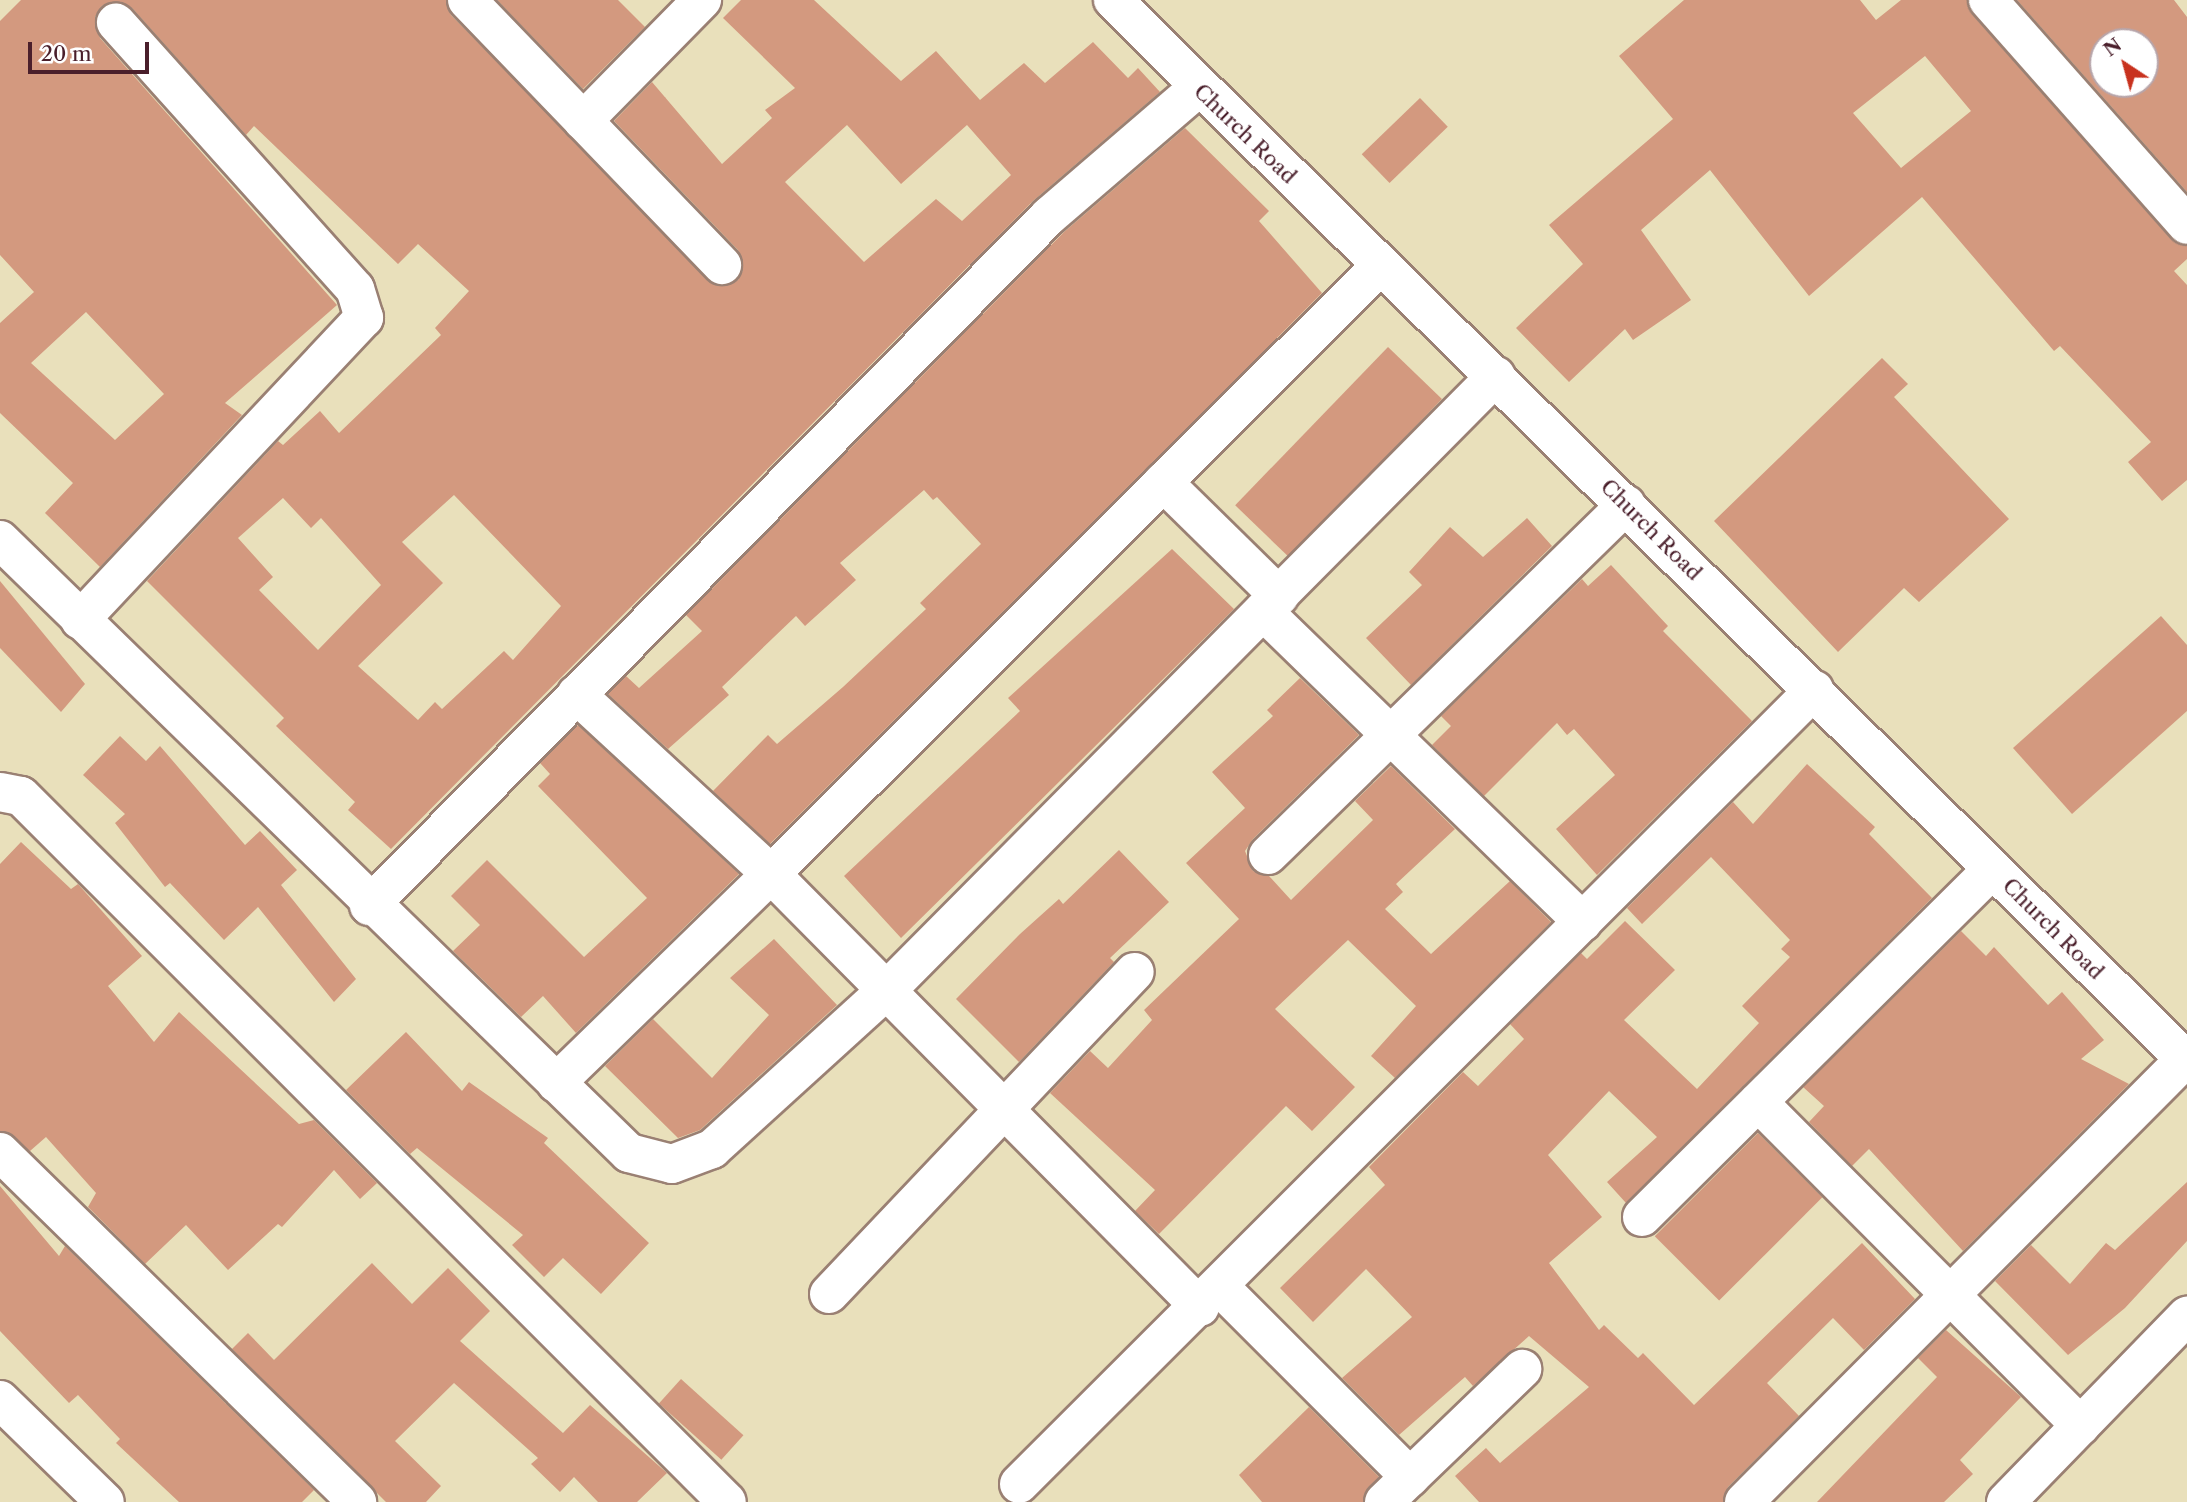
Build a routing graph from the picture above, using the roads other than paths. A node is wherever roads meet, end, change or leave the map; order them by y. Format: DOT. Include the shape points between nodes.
graph roads {
  1 [pos="467,0"];
  2 [pos="702,0"];
  3 [pos="1113,0"];
  4 [pos="1988,0"];
  5 [pos="116,23"];
  6 [pos="1198,88"];
  7 [pos="583,121"];
  8 [pos="2187,225"];
  9 [pos="722,265"];
  10 [pos="1380,266"];
  11 [pos="1496,376"];
  12 [pos="1163,482"];
  13 [pos="1626,505"];
  14 [pos="0,540"];
  15 [pos="1271,603"];
  16 [pos="80,620"];
  17 [pos="1814,690"];
  18 [pos="576,694"];
  19 [pos="1390,734"];
  20 [pos="0,792"];
  21 [pos="1268,855"];
  22 [pos="1992,869"];
  23 [pos="771,874"];
  24 [pos="369,906"];
  25 [pos="1583,922"];
  26 [pos="1135,972"];
  27 [pos="889,988"];
  28 [pos="2186,1060"];
  29 [pos="556,1083"];
  30 [pos="1758,1102"];
  31 [pos="1006,1108"];
  32 [pos="0,1153"];
  33 [pos="1643,1217"];
  34 [pos="828,1294"];
  35 [pos="1950,1294"];
  36 [pos="1210,1297"];
  37 [pos="2187,1316"];
  38 [pos="1522,1369"];
  39 [pos="7,1418"];
  40 [pos="2081,1426"];
  41 [pos="1019,1484"];
  42 [pos="1393,1495"];
  43 [pos="105,1502"];
  44 [pos="357,1502"];
  45 [pos="727,1502"];
  46 [pos="1744,1502"];
  47 [pos="2006,1502"];
  1 -- 7 [label="street"];
  2 -- 7 [label="street"];
  3 -- 6 [label="street, Church Road"];
  4 -- 8 [label="street"];
  5 -- 16 [label="street" via="355,289 364,317"];
  6 -- 10 [label="street, Church Road"];
  6 -- 18 [label="street" via="1049,216"];
  7 -- 9 [label="street"];
  10 -- 11 [label="street, Church Road"];
  10 -- 12 [label="street"];
  11 -- 13 [label="street, Church Road"];
  11 -- 15 [label="street"];
  12 -- 15 [label="street"];
  12 -- 23 [label="street"];
  13 -- 17 [label="street, Church Road"];
  13 -- 19 [label="street"];
  14 -- 16 [label="street"];
  15 -- 19 [label="street"];
  15 -- 27 [label="street"];
  16 -- 24 [label="street"];
  17 -- 22 [label="street, Church Road"];
  17 -- 25 [label="street"];
  18 -- 23 [label="street"];
  18 -- 24 [label="street"];
  19 -- 21 [label="street"];
  19 -- 25 [label="street"];
  20 -- 45 [label="street" via="21,796"];
  22 -- 28 [label="street, Church Road"];
  22 -- 30 [label="street"];
  23 -- 27 [label="street"];
  23 -- 29 [label="street"];
  24 -- 29 [label="street"];
  25 -- 36 [label="street"];
  26 -- 31 [label="street"];
  27 -- 29 [label="street" via="712,1149 672,1164 629,1153"];
  27 -- 31 [label="street"];
  28 -- 35 [label="street"];
  30 -- 33 [label="street"];
  30 -- 35 [label="street"];
  31 -- 34 [label="street"];
  31 -- 36 [label="street"];
  32 -- 44 [label="street" via="198,1339"];
  35 -- 40 [label="street"];
  35 -- 46 [label="street"];
  36 -- 41 [label="street"];
  36 -- 42 [label="street"];
  37 -- 40 [label="street"];
  38 -- 42 [label="street"];
  39 -- 43 [label="street"];
  40 -- 47 [label="street"];
}
